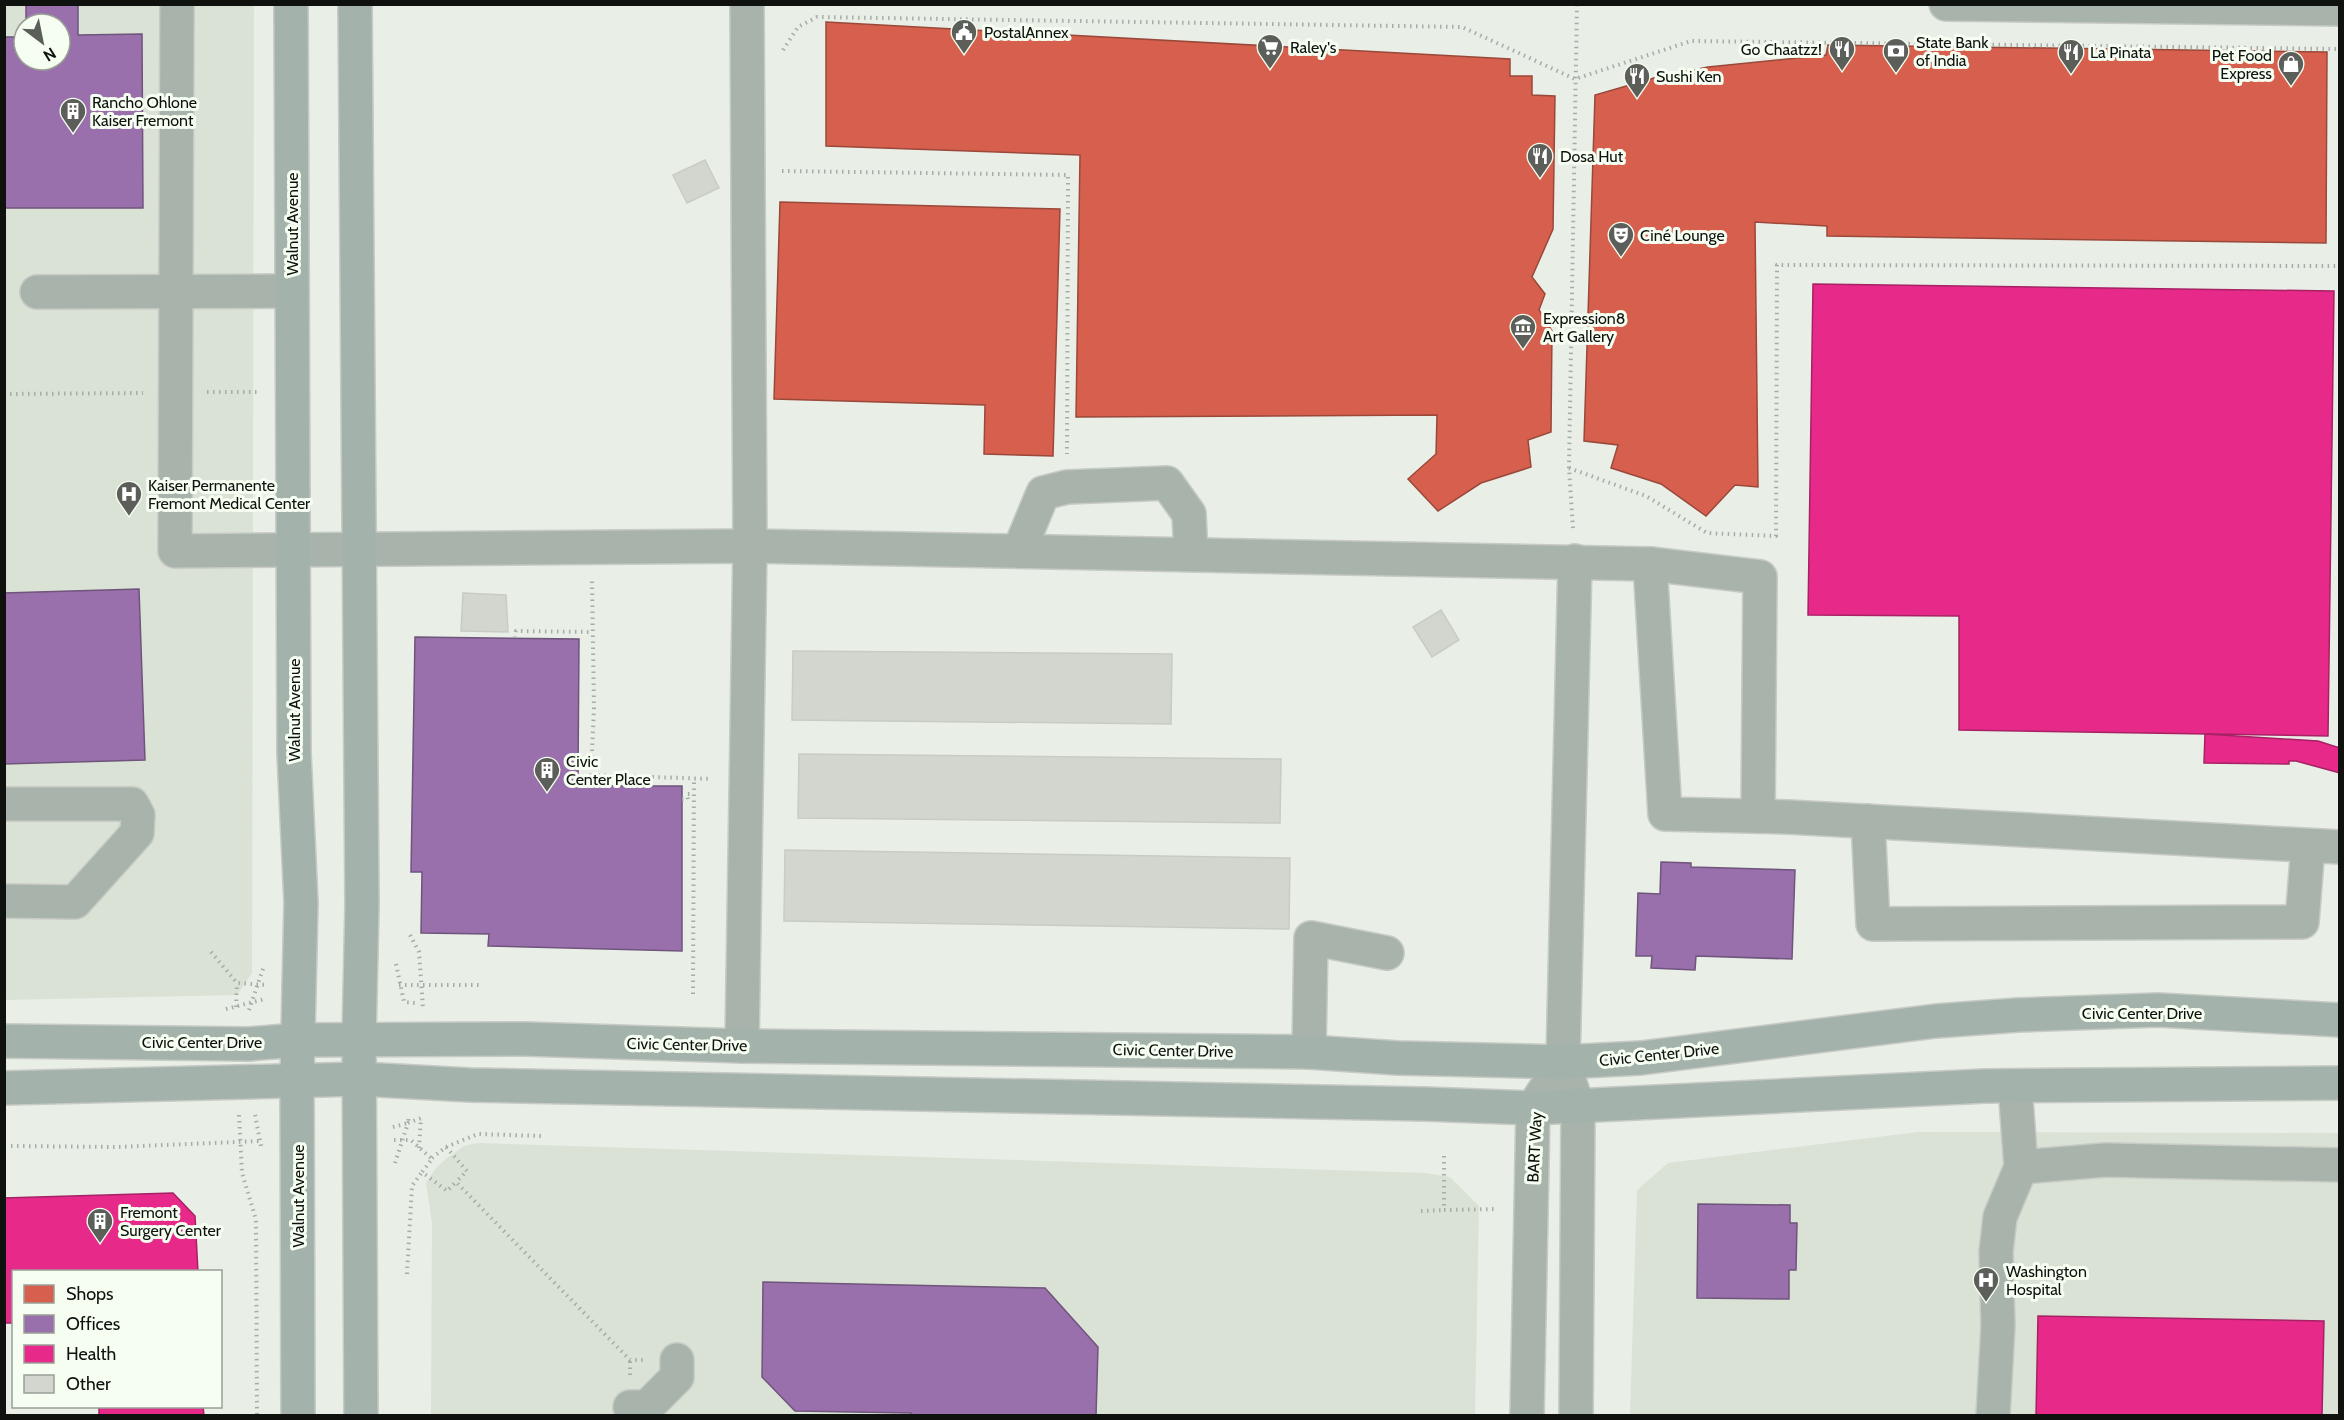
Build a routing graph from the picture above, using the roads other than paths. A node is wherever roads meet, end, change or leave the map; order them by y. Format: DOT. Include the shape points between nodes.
graph roads {
  1 [pos="177,4"];
  2 [pos="291,4"];
  3 [pos="355,4"];
  4 [pos="747,4"];
  5 [pos="1946,4"];
  6 [pos="2305,7"];
  7 [pos="2340,9"];
  8 [pos="292,291"];
  9 [pos="37,292"];
  10 [pos="176,293"];
  11 [pos="750,546"];
  12 [pos="294,550"];
  13 [pos="359,550"];
  14 [pos="1019,551"];
  15 [pos="1191,554"];
  16 [pos="1575,561"];
  17 [pos="1650,564"];
  18 [pos="4,804"];
  19 [pos="1758,816"];
  20 [pos="1869,821"];
  21 [pos="2308,846"];
  22 [pos="2340,847"];
  23 [pos="4,901"];
  24 [pos="1387,953"];
  25 [pos="2340,1020"];
  26 [pos="298,1040"];
  27 [pos="359,1040"];
  28 [pos="4,1041"];
  29 [pos="742,1046"];
  30 [pos="1309,1052"];
  31 [pos="1563,1062"];
  32 [pos="360,1079"];
  33 [pos="297,1080"];
  34 [pos="2340,1083"];
  35 [pos="2015,1086"];
  36 [pos="4,1088"];
  37 [pos="1578,1107"];
  38 [pos="1533,1108"];
  39 [pos="2340,1165"];
  40 [pos="2021,1167"];
  41 [pos="676,1360"];
  42 [pos="630,1407"];
  43 [pos="298,1416"];
  44 [pos="361,1416"];
  45 [pos="1527,1416"];
  46 [pos="1576,1416"];
  47 [pos="1993,1416"];
  1 -- 10 [label="street"];
  2 -- 8 [label="main road, Walnut Avenue"];
  3 -- 13 [label="main road"];
  4 -- 11 [label="street"];
  5 -- 6 [label="street"];
  6 -- 7 [label="street"];
  8 -- 10 [label="street"];
  8 -- 12 [label="main road, Walnut Avenue"];
  9 -- 10 [label="street"];
  10 -- 12 [label="street" via="175,551"];
  11 -- 13 [label="street"];
  11 -- 14 [label="street"];
  11 -- 29 [label="street"];
  12 -- 13 [label="street"];
  12 -- 26 [label="main road, Walnut Avenue" via="294,753 301,902"];
  13 -- 27 [label="main road"];
  14 -- 15 [label="street"];
  14 -- 15 [label="street" via="1043,493 1067,487 1167,483 1189,514"];
  15 -- 16 [label="street"];
  16 -- 17 [label="street"];
  16 -- 31 [label="street"];
  17 -- 19 [label="street" via="1665,814"];
  17 -- 19 [label="street" via="1760,577"];
  18 -- 23 [label="street" via="132,804 138,815 137,833 75,902"];
  19 -- 20 [label="street"];
  20 -- 21 [label="street"];
  20 -- 21 [label="street" via="1874,924 2302,922"];
  21 -- 22 [label="street"];
  24 -- 30 [label="street" via="1311,938"];
  25 -- 31 [label="main road, Civic Center Drive" via="2158,1010 2018,1015 1641,1058"];
  26 -- 27 [label="main road, Civic Center Drive"];
  26 -- 28 [label="main road, Civic Center Drive" via="248,1044"];
  26 -- 33 [label="main road, Walnut Avenue"];
  27 -- 29 [label="main road, Civic Center Drive" via="525,1039"];
  27 -- 32 [label="main road"];
  29 -- 30 [label="main road, Civic Center Drive"];
  30 -- 31 [label="main road, Civic Center Drive"];
  31 -- 37 [label="street"];
  31 -- 38 [label="street, BART Way"];
  32 -- 33 [label="main road"];
  32 -- 38 [label="main road" via="470,1085"];
  32 -- 44 [label="main road"];
  33 -- 36 [label="main road"];
  33 -- 43 [label="main road, Walnut Avenue"];
  34 -- 35 [label="main road"];
  35 -- 37 [label="main road"];
  35 -- 40 [label="street"];
  37 -- 38 [label="main road"];
  37 -- 46 [label="street"];
  38 -- 45 [label="street, BART Way"];
  39 -- 40 [label="street" via="2106,1160"];
  40 -- 47 [label="street" via="2000,1217 1996,1252 1998,1326"];
  41 -- 42 [label="street" via="677,1377 647,1407"];
}
